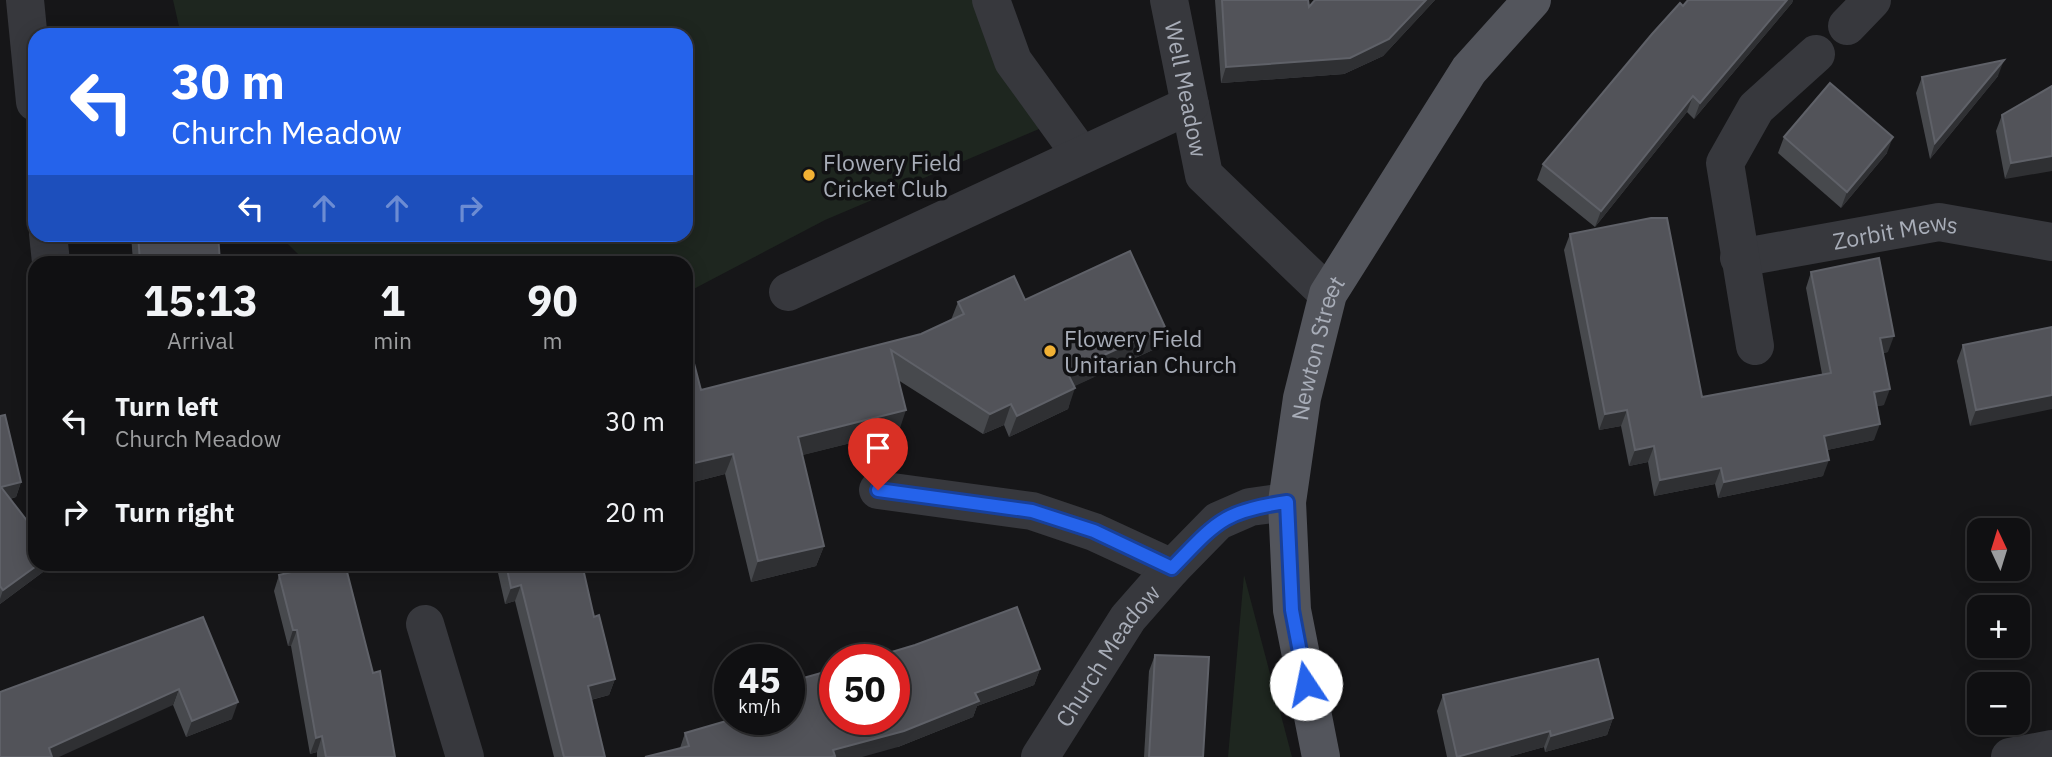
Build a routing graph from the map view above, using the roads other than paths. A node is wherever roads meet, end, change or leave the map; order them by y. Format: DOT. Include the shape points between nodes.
graph roads {
  1 [pos="25,0"];
  2 [pos="991,0"];
  3 [pos="1169,0"];
  4 [pos="1532,0"];
  5 [pos="28,31"];
  6 [pos="1816,54"];
  7 [pos="1189,105"];
  8 [pos="1081,155"];
  9 [pos="2052,242"];
  10 [pos="1740,258"];
  11 [pos="788,292"];
  12 [pos="1328,294"];
  13 [pos="1755,346"];
  14 [pos="878,490"];
  15 [pos="1287,502"];
  16 [pos="1172,568"];
  17 [pos="425,624"];
  18 [pos="2052,748"];
  19 [pos="465,757"];
  20 [pos="1040,757"];
  21 [pos="1321,757"];
  22 [pos="2010,757"];
  1 -- 5 [label="street"];
  2 -- 8 [label="street" via="1013,61"];
  3 -- 7 [label="street, Well Meadow"];
  4 -- 12 [label="main road, Newton Street" via="1469,70"];
  6 -- 10 [label="street" via="1756,108 1725,163"];
  7 -- 8 [label="street"];
  7 -- 12 [label="street, Well Meadow" via="1204,175"];
  8 -- 11 [label="street"];
  9 -- 10 [label="street, Zorbit Mews" via="1939,222"];
  10 -- 13 [label="street"];
  12 -- 15 [label="main road, Newton Street" via="1302,398"];
  14 -- 16 [label="street" via="1032,511 1094,531"];
  15 -- 16 [label="street, Church Meadow" via="1250,507 1218,521"];
  15 -- 21 [label="main road, Newton Street" via="1292,610"];
  16 -- 20 [label="street, Church Meadow" via="1128,618"];
  17 -- 19 [label="street"];
  18 -- 22 [label="street"];
}
